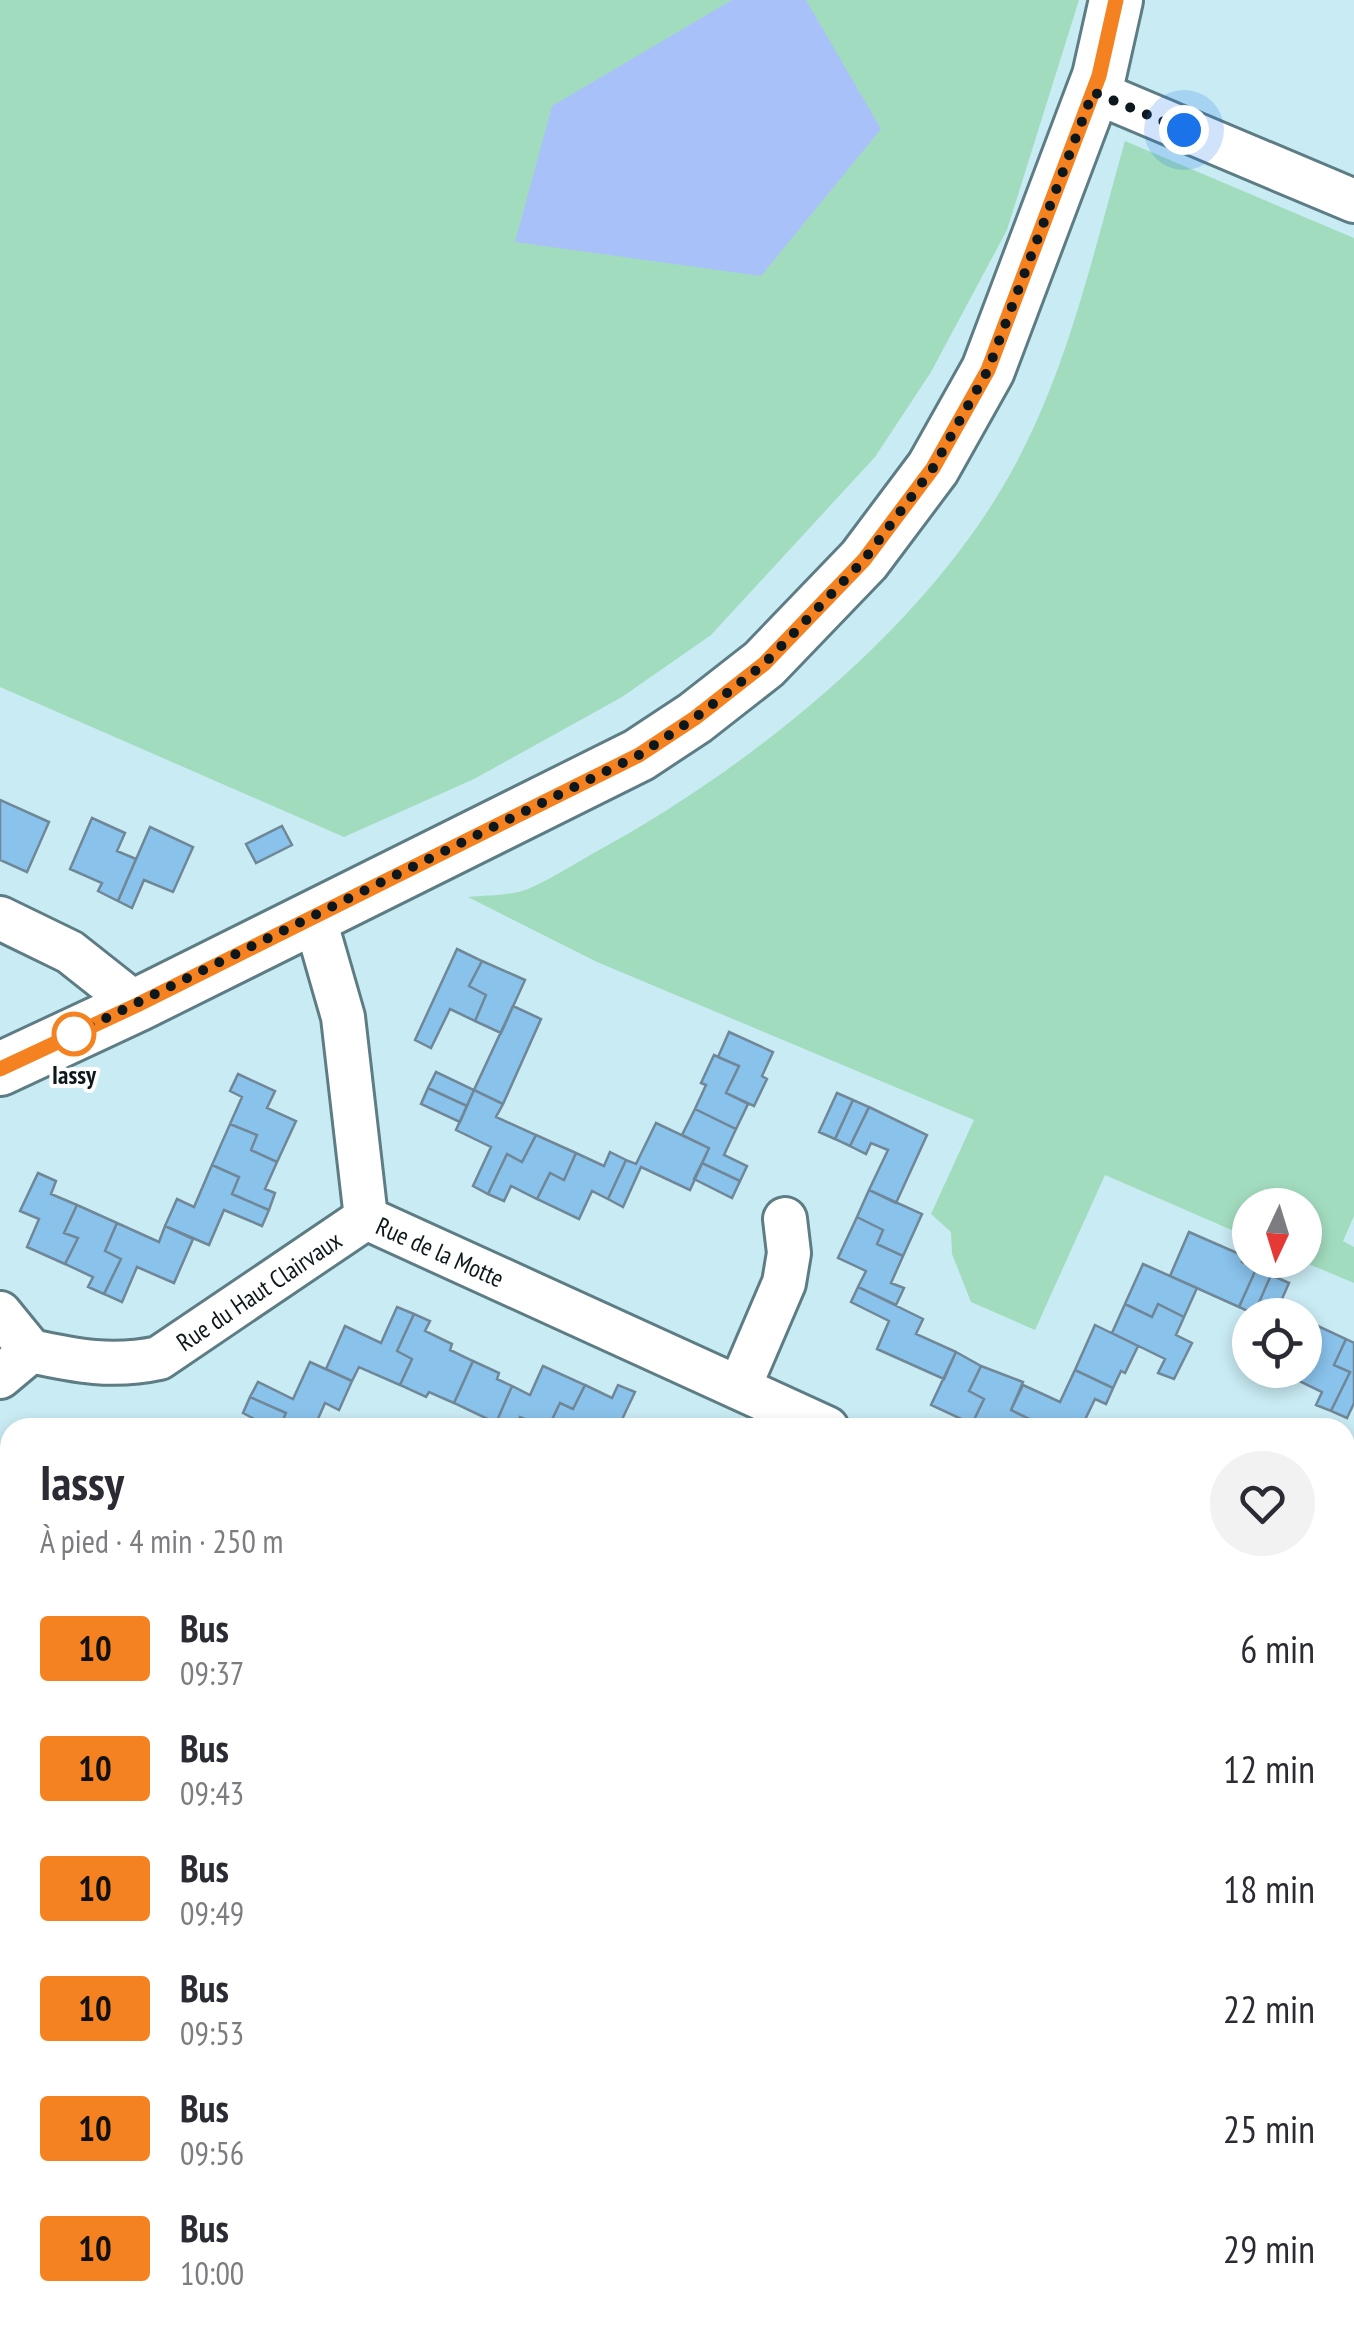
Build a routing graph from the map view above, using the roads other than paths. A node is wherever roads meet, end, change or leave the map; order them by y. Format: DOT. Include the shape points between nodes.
graph roads {
  1 [pos="1116,0"];
  2 [pos="1093,92"];
  3 [pos="1354,202"];
  4 [pos="314,916"];
  5 [pos="0,918"];
  6 [pos="137,1005"];
  7 [pos="0,1069"];
  8 [pos="366,1218"];
  9 [pos="785,1219"];
  10 [pos="0,1313"];
  11 [pos="16,1364"];
  12 [pos="754,1405"];
  13 [pos="795,1418"];
  1 -- 2 [label="street"];
  2 -- 3 [label="street"];
  2 -- 4 [label="street" via="988,370 933,468 864,560 764,664 639,755"];
  4 -- 6 [label="street"];
  4 -- 8 [label="street, Rue de la Motte" via="344,1017"];
  5 -- 6 [label="street" via="70,952"];
  6 -- 7 [label="street"];
  8 -- 11 [label="street, Rue du Haut Clairvaux" via="159,1358 127,1365 65,1358"];
  8 -- 12 [label="street, Rue de la Motte"];
  9 -- 12 [label="street" via="789,1254"];
  10 -- 11 [label="street, Rue du Haut Clairvaux"];
  12 -- 13 [label="street, Rue de la Motte"];
}
